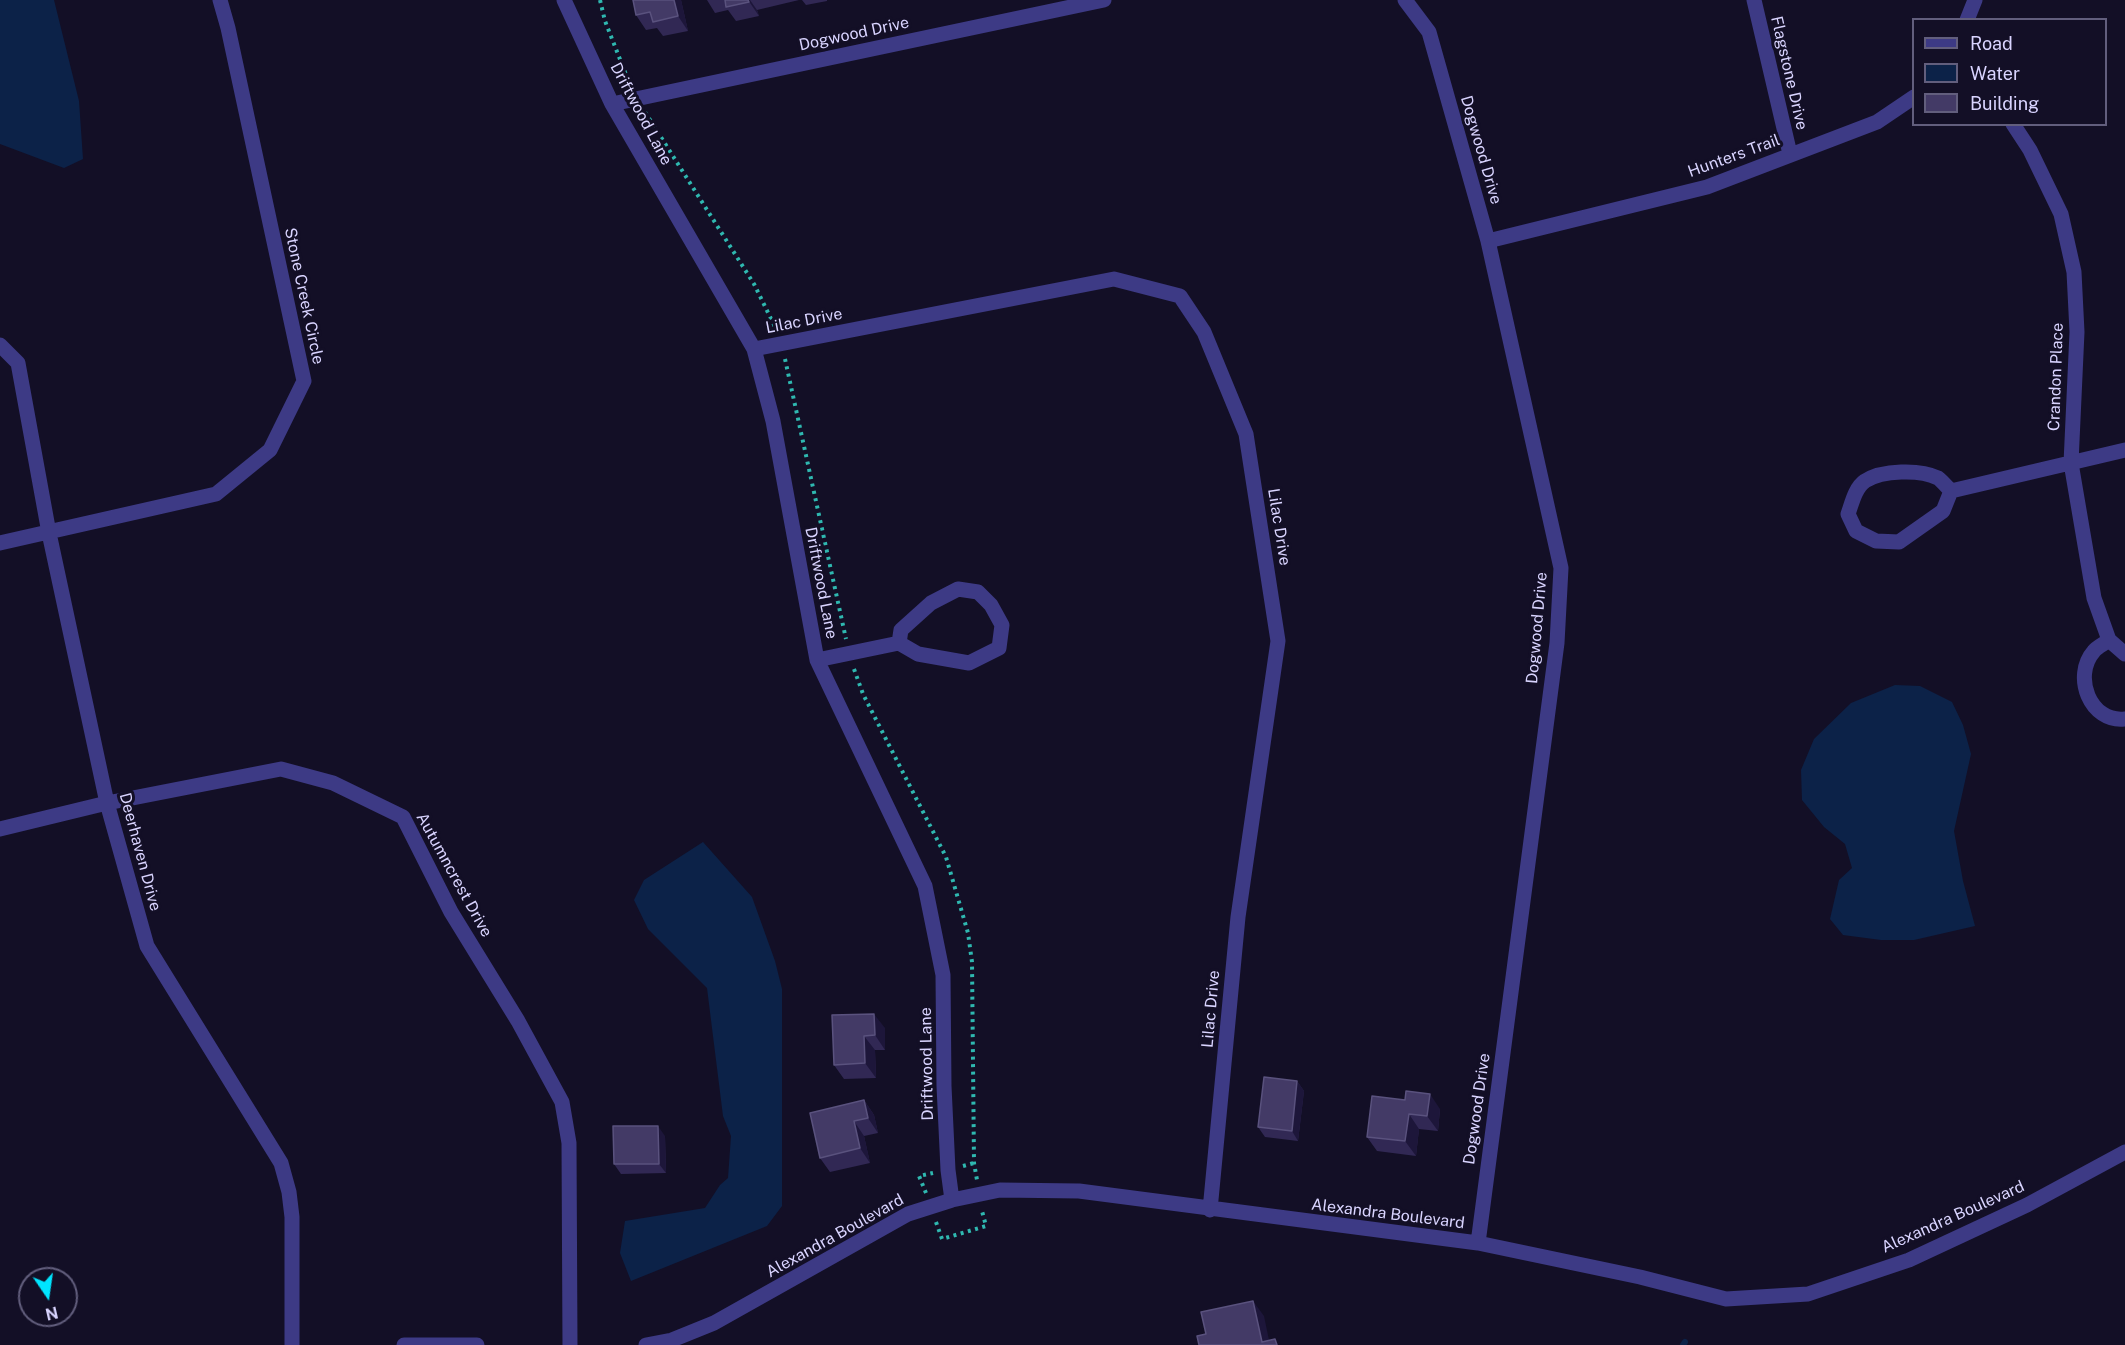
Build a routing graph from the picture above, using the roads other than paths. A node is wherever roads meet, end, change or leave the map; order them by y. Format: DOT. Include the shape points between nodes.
graph roads {
  1 [pos="220,0"];
  2 [pos="564,0"];
  3 [pos="1104,0"];
  4 [pos="1405,0"];
  5 [pos="1754,0"];
  6 [pos="1975,0"];
  7 [pos="1968,18"];
  8 [pos="1912,98"];
  9 [pos="612,104"];
  10 [pos="2014,126"];
  11 [pos="1790,154"];
  12 [pos="1488,241"];
  13 [pos="0,345"];
  14 [pos="754,349"];
  15 [pos="2125,450"];
  16 [pos="2071,463"];
  17 [pos="1951,491"];
  18 [pos="49,533"];
  19 [pos="0,543"];
  20 [pos="2109,640"];
  21 [pos="899,643"];
  22 [pos="2125,654"];
  23 [pos="817,660"];
  24 [pos="2125,719"];
  25 [pos="107,803"];
  26 [pos="0,829"];
  27 [pos="2125,1152"];
  28 [pos="952,1200"];
  29 [pos="1210,1210"];
  30 [pos="1478,1243"];
  31 [pos="292,1345"];
  32 [pos="404,1345"];
  33 [pos="451,1345"];
  34 [pos="477,1345"];
  35 [pos="570,1345"];
  36 [pos="646,1345"];
  1 -- 18 [label="street, Stone Creek Circle" via="304,381 270,450 216,494"];
  2 -- 9 [label="street, Driftwood Lane"];
  3 -- 9 [label="street, Dogwood Drive"];
  4 -- 12 [label="street, Dogwood Drive" via="1429,32"];
  5 -- 11 [label="street, Flagstone Drive"];
  6 -- 7 [label="street"];
  8 -- 11 [label="street, Hunters Trail" via="1877,122"];
  9 -- 14 [label="street, Driftwood Lane"];
  10 -- 16 [label="street, Crandon Place" via="2061,214 2074,272 2077,332"];
  11 -- 12 [label="street, Hunters Trail" via="1707,187"];
  12 -- 30 [label="street, Dogwood Drive" via="1561,568 1557,643"];
  13 -- 18 [label="street, Deerhaven Drive" via="18,363"];
  14 -- 23 [label="street, Driftwood Lane" via="773,421"];
  14 -- 29 [label="street, Lilac Drive" via="1114,279 1180,296 1204,332 1246,434 1278,641 1238,917"];
  15 -- 16 [label="street"];
  16 -- 17 [label="street"];
  16 -- 20 [label="street, Crandon Place" via="2094,598"];
  17 -- 17 [label="street" via="1943,511 1899,542 1876,541 1856,531 1848,514 1864,482 1887,472 1938,478"];
  18 -- 19 [label="street, Stone Creek Circle"];
  18 -- 25 [label="street, Deerhaven Drive"];
  20 -- 22 [label="street, Crandon Place"];
  20 -- 24 [label="street" via="2094,651 2085,666 2084,684 2090,701 2103,714"];
  21 -- 21 [label="street" via="918,654 969,663 999,648 1002,625 978,592 958,589 931,603 901,630"];
  21 -- 23 [label="street"];
  23 -- 28 [label="street, Driftwood Lane" via="925,886 943,975 944,1086"];
  25 -- 26 [label="street, Autumncrest Drive"];
  25 -- 31 [label="street, Deerhaven Drive" via="147,946 281,1163 292,1217"];
  25 -- 35 [label="street, Autumncrest Drive" via="281,769 333,783 403,817 451,912 562,1102 569,1143"];
  27 -- 30 [label="street, Alexandra Boulevard" via="2027,1205 1909,1260 1808,1294 1726,1299"];
  28 -- 29 [label="street, Alexandra Boulevard" via="1000,1190 1079,1191"];
  28 -- 36 [label="street, Alexandra Boulevard" via="908,1214 714,1323 672,1340"];
  29 -- 30 [label="street, Alexandra Boulevard"];
  32 -- 33 [label="street"];
  33 -- 34 [label="street"];
}
